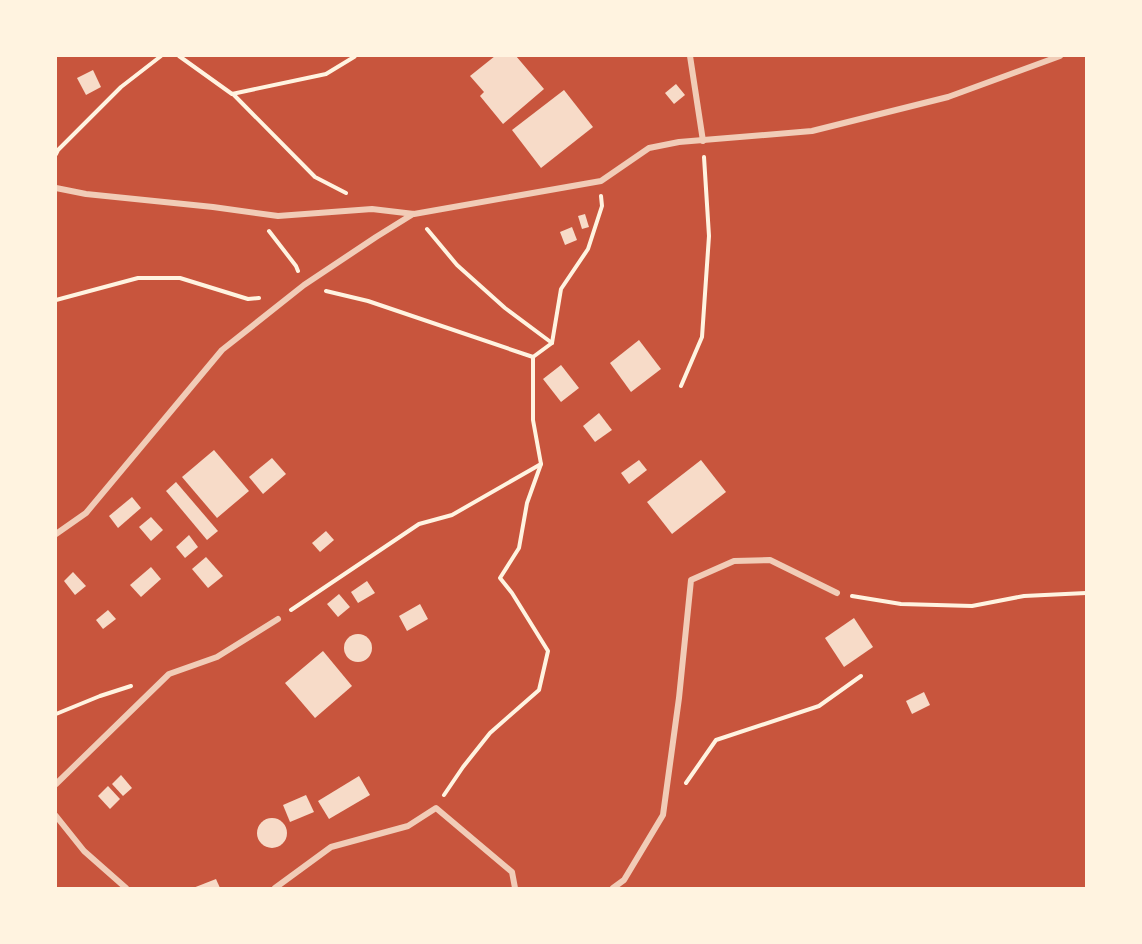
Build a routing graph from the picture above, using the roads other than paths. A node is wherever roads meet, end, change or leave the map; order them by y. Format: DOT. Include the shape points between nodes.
graph roads {
  1 [pos="690,56"];
  2 [pos="1060,56"];
  3 [pos="703,141"];
  4 [pos="56,188"];
  5 [pos="414,214"];
  6 [pos="56,534"];
  7 [pos="837,593"];
  8 [pos="278,620"];
  9 [pos="56,784"];
  10 [pos="56,816"];
  11 [pos="126,888"];
  12 [pos="275,888"];
  13 [pos="515,888"];
  14 [pos="613,888"];
  1 -- 3 [label="street"];
  2 -- 3 [label="street" via="948,97 812,131"];
  3 -- 5 [label="street" via="649,148 601,180"];
  4 -- 5 [label="street" via="278,216 372,209"];
  5 -- 6 [label="street" via="304,285 222,350 86,513"];
  7 -- 14 [label="street" via="771,560 734,561 691,580 663,815 624,880"];
  8 -- 9 [label="street" via="217,657 169,674"];
  10 -- 11 [label="street" via="84,851"];
  12 -- 13 [label="street" via="331,847 408,826 436,808 512,872"];
}
